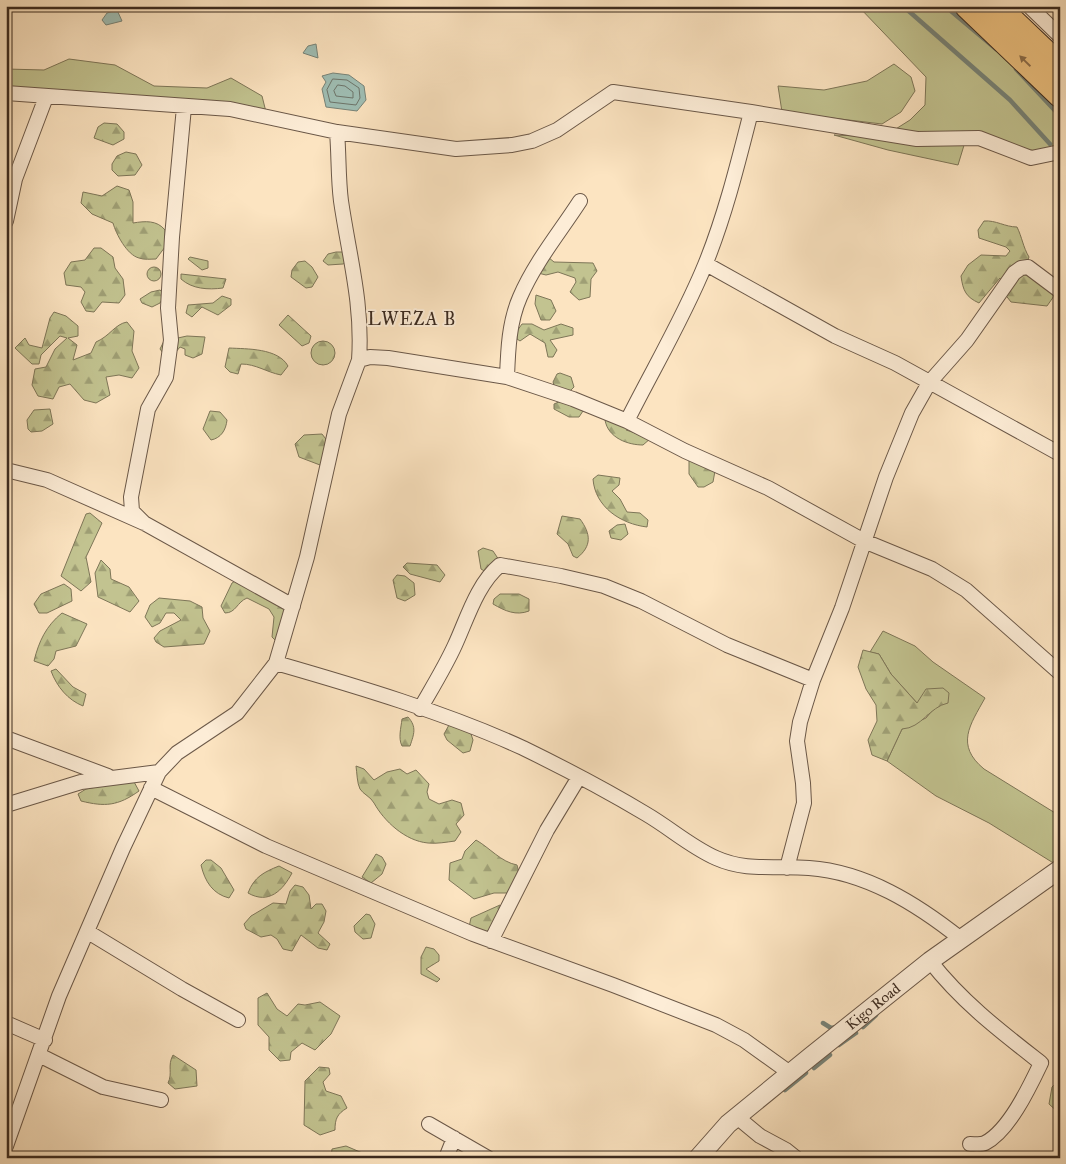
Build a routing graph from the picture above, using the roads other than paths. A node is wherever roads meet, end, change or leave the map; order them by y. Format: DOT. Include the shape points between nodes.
graph roads {
  1 [pos="967,6"];
  2 [pos="997,6"];
  3 [pos="1028,6"];
  4 [pos="1060,36"];
  5 [pos="1060,66"];
  6 [pos="6,93"];
  7 [pos="1060,95"];
  8 [pos="46,96"];
  9 [pos="184,107"];
  10 [pos="751,112"];
  11 [pos="337,132"];
  12 [pos="1060,152"];
  13 [pos="580,201"];
  14 [pos="6,221"];
  15 [pos="706,264"];
  16 [pos="1060,291"];
  17 [pos="359,360"];
  18 [pos="507,377"];
  19 [pos="929,383"];
  20 [pos="627,421"];
  21 [pos="1060,454"];
  22 [pos="6,470"];
  23 [pos="144,523"];
  24 [pos="864,541"];
  25 [pos="293,606"];
  26 [pos="276,663"];
  27 [pos="1060,673"];
  28 [pos="813,680"];
  29 [pos="420,709"];
  30 [pos="6,738"];
  31 [pos="159,772"];
  32 [pos="111,777"];
  33 [pos="579,777"];
  34 [pos="150,788"];
  35 [pos="6,805"];
  36 [pos="787,868"];
  37 [pos="1060,869"];
  38 [pos="88,932"];
  39 [pos="961,939"];
  40 [pos="491,941"];
  41 [pos="930,961"];
  42 [pos="238,1020"];
  43 [pos="6,1023"];
  44 [pos="45,1040"];
  45 [pos="39,1055"];
  46 [pos="790,1073"];
  47 [pos="161,1100"];
  48 [pos="737,1116"];
  49 [pos="429,1124"];
  50 [pos="454,1138"];
  51 [pos="970,1144"];
  52 [pos="6,1146"];
  53 [pos="446,1158"];
  54 [pos="488,1158"];
  55 [pos="698,1158"];
  56 [pos="796,1158"];
  7 -- 1 [label="highway, one-way"];
  2 -- 5 [label="highway"];
  3 -- 4 [label="street"];
  6 -- 8 [label="street"];
  8 -- 9 [label="street"];
  8 -- 14 [label="street" via="15,178"];
  9 -- 11 [label="street" via="230,109"];
  9 -- 23 [label="street" via="172,237 168,308 171,340 166,377 148,409 131,497 132,511"];
  10 -- 11 [label="street" via="612,92 557,130 532,141 512,145 440,148"];
  10 -- 12 [label="street" via="917,139 980,138 1031,158"];
  10 -- 15 [label="street" via="735,175"];
  11 -- 17 [label="street" via="341,201 352,253 361,329"];
  13 -- 18 [label="street" via="533,270 519,298 509,342"];
  15 -- 19 [label="street"];
  15 -- 20 [label="street"];
  16 -- 19 [label="street" via="1028,268 1021,268 1014,273 967,340"];
  17 -- 18 [label="street" via="388,358"];
  17 -- 25 [label="street" via="339,414"];
  18 -- 20 [label="street"];
  19 -- 21 [label="street"];
  19 -- 24 [label="street" via="912,412"];
  20 -- 24 [label="street" via="768,488"];
  22 -- 23 [label="street" via="47,480"];
  23 -- 25 [label="street"];
  24 -- 27 [label="street" via="932,569 966,590"];
  24 -- 28 [label="street"];
  25 -- 26 [label="street"];
  26 -- 29 [label="street"];
  26 -- 31 [label="street" via="237,713 177,753"];
  28 -- 29 [label="street" via="727,645 641,600 604,586 500,565 492,571 471,608"];
  28 -- 36 [label="street" via="797,742 804,803"];
  29 -- 33 [label="street" via="471,726"];
  30 -- 32 [label="street"];
  31 -- 32 [label="street"];
  31 -- 34 [label="street"];
  32 -- 35 [label="street" via="81,782"];
  33 -- 36 [label="street" via="715,858 738,867"];
  33 -- 40 [label="street"];
  34 -- 38 [label="street"];
  34 -- 40 [label="street" via="266,846"];
  36 -- 39 [label="street" via="838,873 875,884 929,915"];
  37 -- 39 [label="street, Kigo Road"];
  38 -- 42 [label="street"];
  38 -- 44 [label="street" via="59,996"];
  39 -- 41 [label="street, Kigo Road"];
  40 -- 46 [label="street" via="716,1025 744,1040"];
  41 -- 46 [label="street, Kigo Road"];
  41 -- 51 [label="street" via="950,988 982,1018 1041,1062 1023,1098 995,1136 983,1144"];
  43 -- 44 [label="street"];
  44 -- 45 [label="street"];
  45 -- 47 [label="street" via="103,1086"];
  45 -- 52 [label="street"];
  46 -- 48 [label="street, Kigo Road"];
  48 -- 55 [label="street, Kigo Road"];
  48 -- 56 [label="street" via="760,1136"];
  49 -- 50 [label="street"];
  50 -- 53 [label="street"];
  50 -- 54 [label="street"];
}
